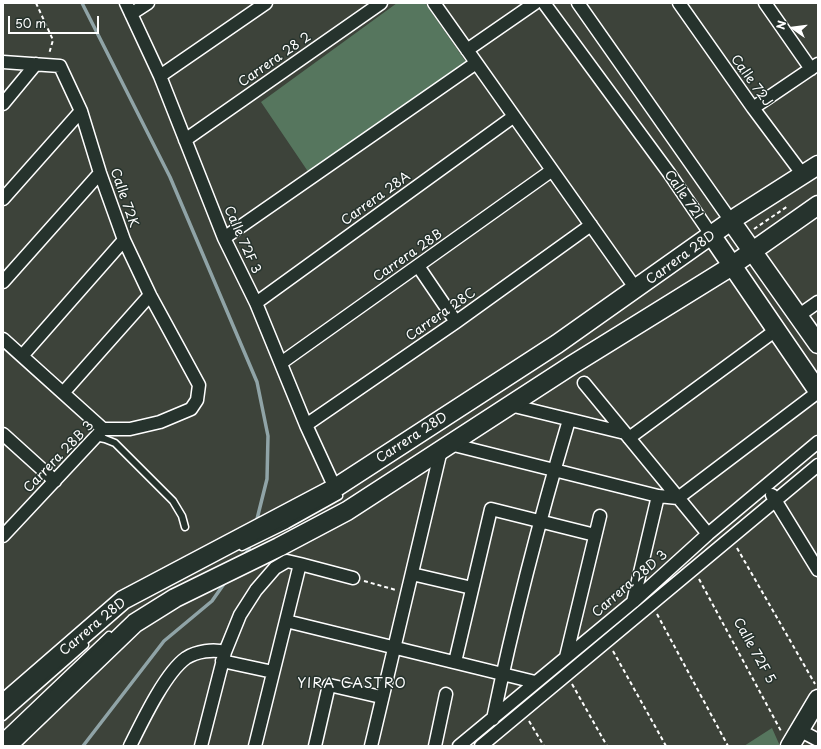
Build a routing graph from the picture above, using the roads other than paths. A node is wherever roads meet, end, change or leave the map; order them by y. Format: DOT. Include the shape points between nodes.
graph roads {
  1 [pos="126,3"];
  2 [pos="148,3"];
  3 [pos="266,3"];
  4 [pos="381,3"];
  5 [pos="434,3"];
  6 [pos="535,3"];
  7 [pos="544,3"];
  8 [pos="578,3"];
  9 [pos="678,3"];
  10 [pos="765,3"];
  11 [pos="131,14"];
  12 [pos="467,50"];
  13 [pos="3,62"];
  14 [pos="476,63"];
  15 [pos="41,65"];
  16 [pos="814,66"];
  17 [pos="160,76"];
  18 [pos="3,104"];
  19 [pos="753,108"];
  20 [pos="81,111"];
  21 [pos="513,117"];
  22 [pos="185,140"];
  23 [pos="818,164"];
  24 [pos="551,171"];
  25 [pos="100,173"];
  26 [pos="805,179"];
  27 [pos="3,199"];
  28 [pos="818,200"];
  29 [pos="818,205"];
  30 [pos="591,225"];
  31 [pos="745,235"];
  32 [pos="224,238"];
  33 [pos="124,240"];
  34 [pos="714,240"];
  35 [pos="729,260"];
  36 [pos="418,266"];
  37 [pos="3,282"];
  38 [pos="636,290"];
  39 [pos="150,295"];
  40 [pos="818,302"];
  41 [pos="256,303"];
  42 [pos="798,316"];
  43 [pos="456,322"];
  44 [pos="776,330"];
  45 [pos="3,339"];
  46 [pos="818,344"];
  47 [pos="22,356"];
  48 [pos="281,363"];
  49 [pos="584,383"];
  50 [pos="199,385"];
  51 [pos="818,392"];
  52 [pos="63,393"];
  53 [pos="510,405"];
  54 [pos="569,420"];
  55 [pos="306,426"];
  56 [pos="99,433"];
  57 [pos="3,434"];
  58 [pos="627,435"];
  59 [pos="818,442"];
  60 [pos="445,447"];
  61 [pos="818,465"];
  62 [pos="554,471"];
  63 [pos="55,481"];
  64 [pos="766,486"];
  65 [pos="340,490"];
  66 [pos="658,496"];
  67 [pos="678,498"];
  68 [pos="776,500"];
  69 [pos="600,516"];
  70 [pos="290,518"];
  71 [pos="540,522"];
  72 [pos="185,527"];
  73 [pos="5,530"];
  74 [pos="708,534"];
  75 [pos="595,535"];
  76 [pos="238,549"];
  77 [pos="300,564"];
  78 [pos="196,566"];
  79 [pos="818,570"];
  80 [pos="412,574"];
  81 [pos="353,578"];
  82 [pos="175,580"];
  83 [pos="472,588"];
  84 [pos="633,602"];
  85 [pos="286,622"];
  86 [pos="114,631"];
  87 [pos="92,639"];
  88 [pos="393,648"];
  89 [pos="223,657"];
  90 [pos="566,657"];
  91 [pos="455,662"];
  92 [pos="273,672"];
  93 [pos="502,673"];
  94 [pos="535,682"];
  95 [pos="446,694"];
  96 [pos="381,697"];
  97 [pos="818,699"];
  98 [pos="3,704"];
  99 [pos="3,717"];
  100 [pos="493,719"];
  101 [pos="3,736"];
  102 [pos="790,736"];
  103 [pos="818,740"];
  104 [pos="7,746"];
  105 [pos="130,746"];
  106 [pos="202,746"];
  107 [pos="255,746"];
  108 [pos="315,746"];
  109 [pos="371,746"];
  110 [pos="435,746"];
  111 [pos="460,746"];
  112 [pos="481,746"];
  1 -- 11 [label="street, Calle 72F 3"];
  2 -- 11 [label="street"];
  3 -- 17 [label="street"];
  4 -- 22 [label="street, Carrera 28 2"];
  5 -- 12 [label="street"];
  6 -- 12 [label="street"];
  7 -- 34 [label="street, Calle 72I" via="669,173"];
  8 -- 31 [label="street, Calle 72I"];
  9 -- 19 [label="street, Calle 72J"];
  10 -- 16 [label="street"];
  11 -- 17 [label="street, Calle 72F 3"];
  12 -- 14 [label="street"];
  13 -- 15 [label="street, Calle 72K"];
  14 -- 21 [label="street"];
  14 -- 32 [label="street"];
  15 -- 18 [label="street"];
  15 -- 20 [label="street, Calle 72K" via="60,66"];
  16 -- 19 [label="street"];
  17 -- 22 [label="street, Calle 72F 3"];
  19 -- 26 [label="street, Calle 72J"];
  20 -- 25 [label="street, Calle 72K"];
  20 -- 27 [label="street"];
  21 -- 24 [label="street"];
  21 -- 41 [label="street, Carrera 28A"];
  22 -- 32 [label="street, Calle 72F 3"];
  23 -- 26 [label="street, Carrera 28D"];
  24 -- 30 [label="street"];
  24 -- 36 [label="street, Carrera 28B"];
  25 -- 33 [label="street, Calle 72K"];
  25 -- 37 [label="street"];
  26 -- 31 [label="street, Carrera 28D"];
  28 -- 31 [label="lane" via="793,217"];
  29 -- 31 [label="street, Carrera 28D"];
  30 -- 38 [label="street"];
  30 -- 43 [label="street, Carrera 28C"];
  31 -- 34 [label="street, Carrera 28D"];
  31 -- 35 [label="street, Carrera 28D"];
  31 -- 42 [label="street, Calle 72I"];
  32 -- 41 [label="street, Calle 72F 3"];
  33 -- 39 [label="street, Calle 72K"];
  33 -- 47 [label="street"];
  34 -- 35 [label="street, Calle 72I"];
  34 -- 38 [label="street, Carrera 28D"];
  35 -- 44 [label="street, Calle 72I"];
  35 -- 53 [label="street, Carrera 28D"];
  36 -- 43 [label="street"];
  36 -- 48 [label="street, Carrera 28B"];
  38 -- 65 [label="street, Carrera 28D"];
  39 -- 50 [label="street, Calle 72K"];
  39 -- 52 [label="street"];
  40 -- 42 [label="street"];
  41 -- 48 [label="street, Calle 72F 3"];
  42 -- 46 [label="street, Calle 72I"];
  43 -- 55 [label="street, Carrera 28C"];
  44 -- 51 [label="street, Calle 72I"];
  44 -- 58 [label="street"];
  45 -- 47 [label="street"];
  47 -- 52 [label="street"];
  48 -- 55 [label="street, Calle 72F 3"];
  49 -- 58 [label="street"];
  50 -- 56 [label="street, Carrera 28B 3" via="197,400 191,409 160,422"];
  51 -- 67 [label="street"];
  52 -- 56 [label="street"];
  53 -- 54 [label="street"];
  53 -- 60 [label="street, Carrera 28D"];
  54 -- 58 [label="street"];
  54 -- 62 [label="street"];
  55 -- 65 [label="street, Calle 72F 3"];
  56 -- 63 [label="street, Carrera 28B 3"];
  56 -- 72 [label="lane" via="115,444 164,491 178,507"];
  57 -- 63 [label="street"];
  58 -- 67 [label="street"];
  59 -- 64 [label="street, Carrera 28D 3"];
  60 -- 62 [label="street"];
  60 -- 80 [label="street"];
  60 -- 104 [label="street, Carrera 28D" via="347,511 175,598 135,623"];
  61 -- 68 [label="street"];
  62 -- 66 [label="street"];
  62 -- 71 [label="street"];
  63 -- 73 [label="street, Carrera 28B 3"];
  64 -- 68 [label="street"];
  64 -- 74 [label="street, Carrera 28D 3"];
  65 -- 70 [label="street, Carrera 28D"];
  66 -- 67 [label="street"];
  66 -- 84 [label="street"];
  67 -- 74 [label="street"];
  68 -- 79 [label="street"];
  68 -- 112 [label="street"];
  69 -- 75 [label="street"];
  70 -- 76 [label="lane"];
  70 -- 78 [label="street, Carrera 28D"];
  71 -- 75 [label="street"];
  71 -- 83 [label="street" via="491,509"];
  71 -- 93 [label="street"];
  74 -- 84 [label="street, Carrera 28D 3"];
  75 -- 90 [label="street"];
  77 -- 81 [label="street"];
  77 -- 85 [label="street"];
  77 -- 89 [label="street" via="287,561 275,568 256,590 240,615"];
  78 -- 82 [label="lane"];
  78 -- 98 [label="street, Carrera 28D" via="124,600"];
  80 -- 83 [label="street"];
  80 -- 88 [label="street"];
  83 -- 91 [label="street"];
  84 -- 90 [label="street, Carrera 28D 3"];
  85 -- 88 [label="street"];
  85 -- 92 [label="street"];
  86 -- 101 [label="lane"];
  87 -- 99 [label="lane"];
  88 -- 91 [label="street"];
  88 -- 96 [label="street"];
  89 -- 92 [label="street"];
  89 -- 105 [label="street" via="217,650 202,652 187,658 172,671"];
  89 -- 106 [label="street"];
  90 -- 94 [label="street, Carrera 28D 3"];
  91 -- 93 [label="street"];
  92 -- 107 [label="street"];
  93 -- 94 [label="street"];
  93 -- 100 [label="street"];
  94 -- 100 [label="street, Carrera 28D 3"];
  95 -- 110 [label="street"];
  96 -- 108 [label="street" via="330,685"];
  96 -- 109 [label="street"];
  97 -- 102 [label="street"];
  100 -- 111 [label="street, Carrera 28D 3"];
  102 -- 103 [label="street"];
}
